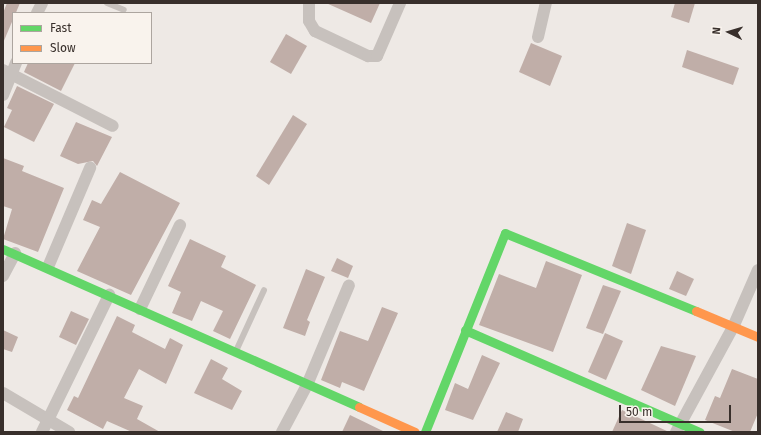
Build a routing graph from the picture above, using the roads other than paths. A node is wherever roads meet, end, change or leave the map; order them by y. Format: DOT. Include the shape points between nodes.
graph roads {
  1 [pos="42,3"];
  2 [pos="107,3"];
  3 [pos="310,3"];
  4 [pos="400,3"];
  5 [pos="546,3"];
  6 [pos="124,10"];
  7 [pos="38,12"];
  8 [pos="538,37"];
  9 [pos="11,69"];
  10 [pos="3,95"];
  11 [pos="113,126"];
  12 [pos="90,168"];
  13 [pos="180,225"];
  14 [pos="3,249"];
  15 [pos="15,253"];
  16 [pos="48,267"];
  17 [pos="758,270"];
  18 [pos="3,276"];
  19 [pos="349,285"];
  20 [pos="264,290"];
  21 [pos="109,295"];
  22 [pos="140,309"];
  23 [pos="734,325"];
  24 [pos="465,330"];
  25 [pos="758,337"];
  26 [pos="235,352"];
  27 [pos="307,385"];
  28 [pos="3,393"];
  29 [pos="49,420"];
  30 [pos="394,428"];
  31 [pos="678,428"];
  32 [pos="42,432"];
  33 [pos="69,432"];
  34 [pos="282,432"];
  35 [pos="415,432"];
  36 [pos="425,432"];
  37 [pos="700,432"];
  1 -- 7 [label="street"];
  2 -- 6 [label="lane"];
  3 -- 4 [label="street" via="310,21 315,31 372,56 381,51"];
  5 -- 8 [label="street"];
  9 -- 10 [label="street"];
  9 -- 11 [label="street"];
  12 -- 16 [label="street"];
  13 -- 22 [label="street"];
  14 -- 15 [label="street"];
  15 -- 16 [label="street"];
  15 -- 18 [label="street"];
  16 -- 21 [label="street"];
  17 -- 23 [label="street"];
  19 -- 27 [label="street"];
  20 -- 26 [label="lane"];
  21 -- 22 [label="street"];
  21 -- 29 [label="street"];
  22 -- 26 [label="street"];
  23 -- 24 [label="street" via="505,233"];
  23 -- 25 [label="street"];
  23 -- 31 [label="street"];
  24 -- 31 [label="street"];
  24 -- 36 [label="street"];
  26 -- 27 [label="street"];
  27 -- 30 [label="street"];
  27 -- 34 [label="street"];
  28 -- 29 [label="street"];
  29 -- 32 [label="street"];
  29 -- 33 [label="street"];
  30 -- 35 [label="street"];
  31 -- 37 [label="street"];
}
